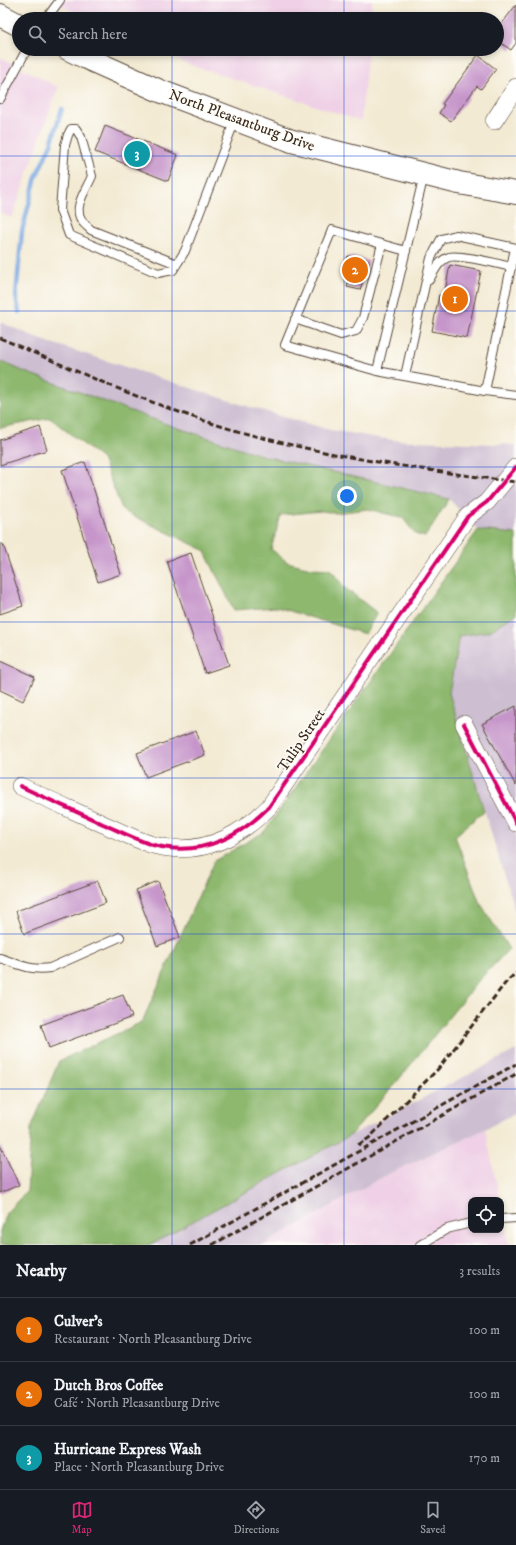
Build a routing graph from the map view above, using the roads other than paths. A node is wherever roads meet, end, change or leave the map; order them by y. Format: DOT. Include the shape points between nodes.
graph roads {
  1 [pos="60,0"];
  2 [pos="51,12"];
  3 [pos="0,15"];
  4 [pos="12,21"];
  5 [pos="23,56"];
  6 [pos="83,56"];
  7 [pos="516,87"];
  8 [pos="0,99"];
  9 [pos="235,119"];
  10 [pos="494,121"];
  11 [pos="424,174"];
  12 [pos="516,193"];
  13 [pos="382,244"];
  14 [pos="516,248"];
  15 [pos="406,251"];
  16 [pos="177,264"];
  17 [pos="512,267"];
  18 [pos="425,286"];
  19 [pos="295,319"];
  20 [pos="377,371"];
  21 [pos="405,376"];
  22 [pos="485,391"];
  23 [pos="516,394"];
  24 [pos="516,467"];
  25 [pos="464,724"];
  26 [pos="20,786"];
  27 [pos="516,823"];
  28 [pos="120,937"];
  29 [pos="0,958"];
  30 [pos="516,1218"];
  31 [pos="504,1219"];
  32 [pos="468,1224"];
  33 [pos="420,1245"];
  1 -- 2 [label="lane"];
  3 -- 4 [label="main road"];
  5 -- 8 [label="lane"];
  6 -- 9 [label="main road, North Pleasantburg Drive" via="160,91"];
  7 -- 10 [label="street"];
  9 -- 11 [label="main road, North Pleasantburg Drive" via="292,141"];
  9 -- 16 [label="lane" via="185,251"];
  11 -- 12 [label="main road, North Pleasantburg Drive"];
  11 -- 15 [label="lane"];
  13 -- 15 [label="lane"];
  13 -- 19 [label="lane" via="332,230"];
  13 -- 19 [label="lane" via="363,318 356,331 342,334"];
  14 -- 17 [label="lane"];
  14 -- 18 [label="lane" via="456,235 441,239 431,258"];
  15 -- 20 [label="lane"];
  16 -- 16 [label="lane" via="173,270 158,273 70,235 60,210 65,145 71,129 76,129 81,137 92,176 81,198 81,220 91,230"];
  17 -- 18 [label="lane" via="448,257 439,264"];
  17 -- 22 [label="lane"];
  18 -- 21 [label="lane"];
  19 -- 20 [label="lane" via="285,345"];
  20 -- 21 [label="lane"];
  21 -- 22 [label="lane"];
  22 -- 23 [label="lane"];
  24 -- 26 [label="street, Tulip Street" via="487,502 468,516 268,808 235,835 215,844 194,848 166,848 142,841"];
  25 -- 27 [label="street"];
  28 -- 29 [label="lane" via="50,968 38,970 22,967"];
  30 -- 31 [label="lane"];
  32 -- 33 [label="lane" via="447,1229"];
}
